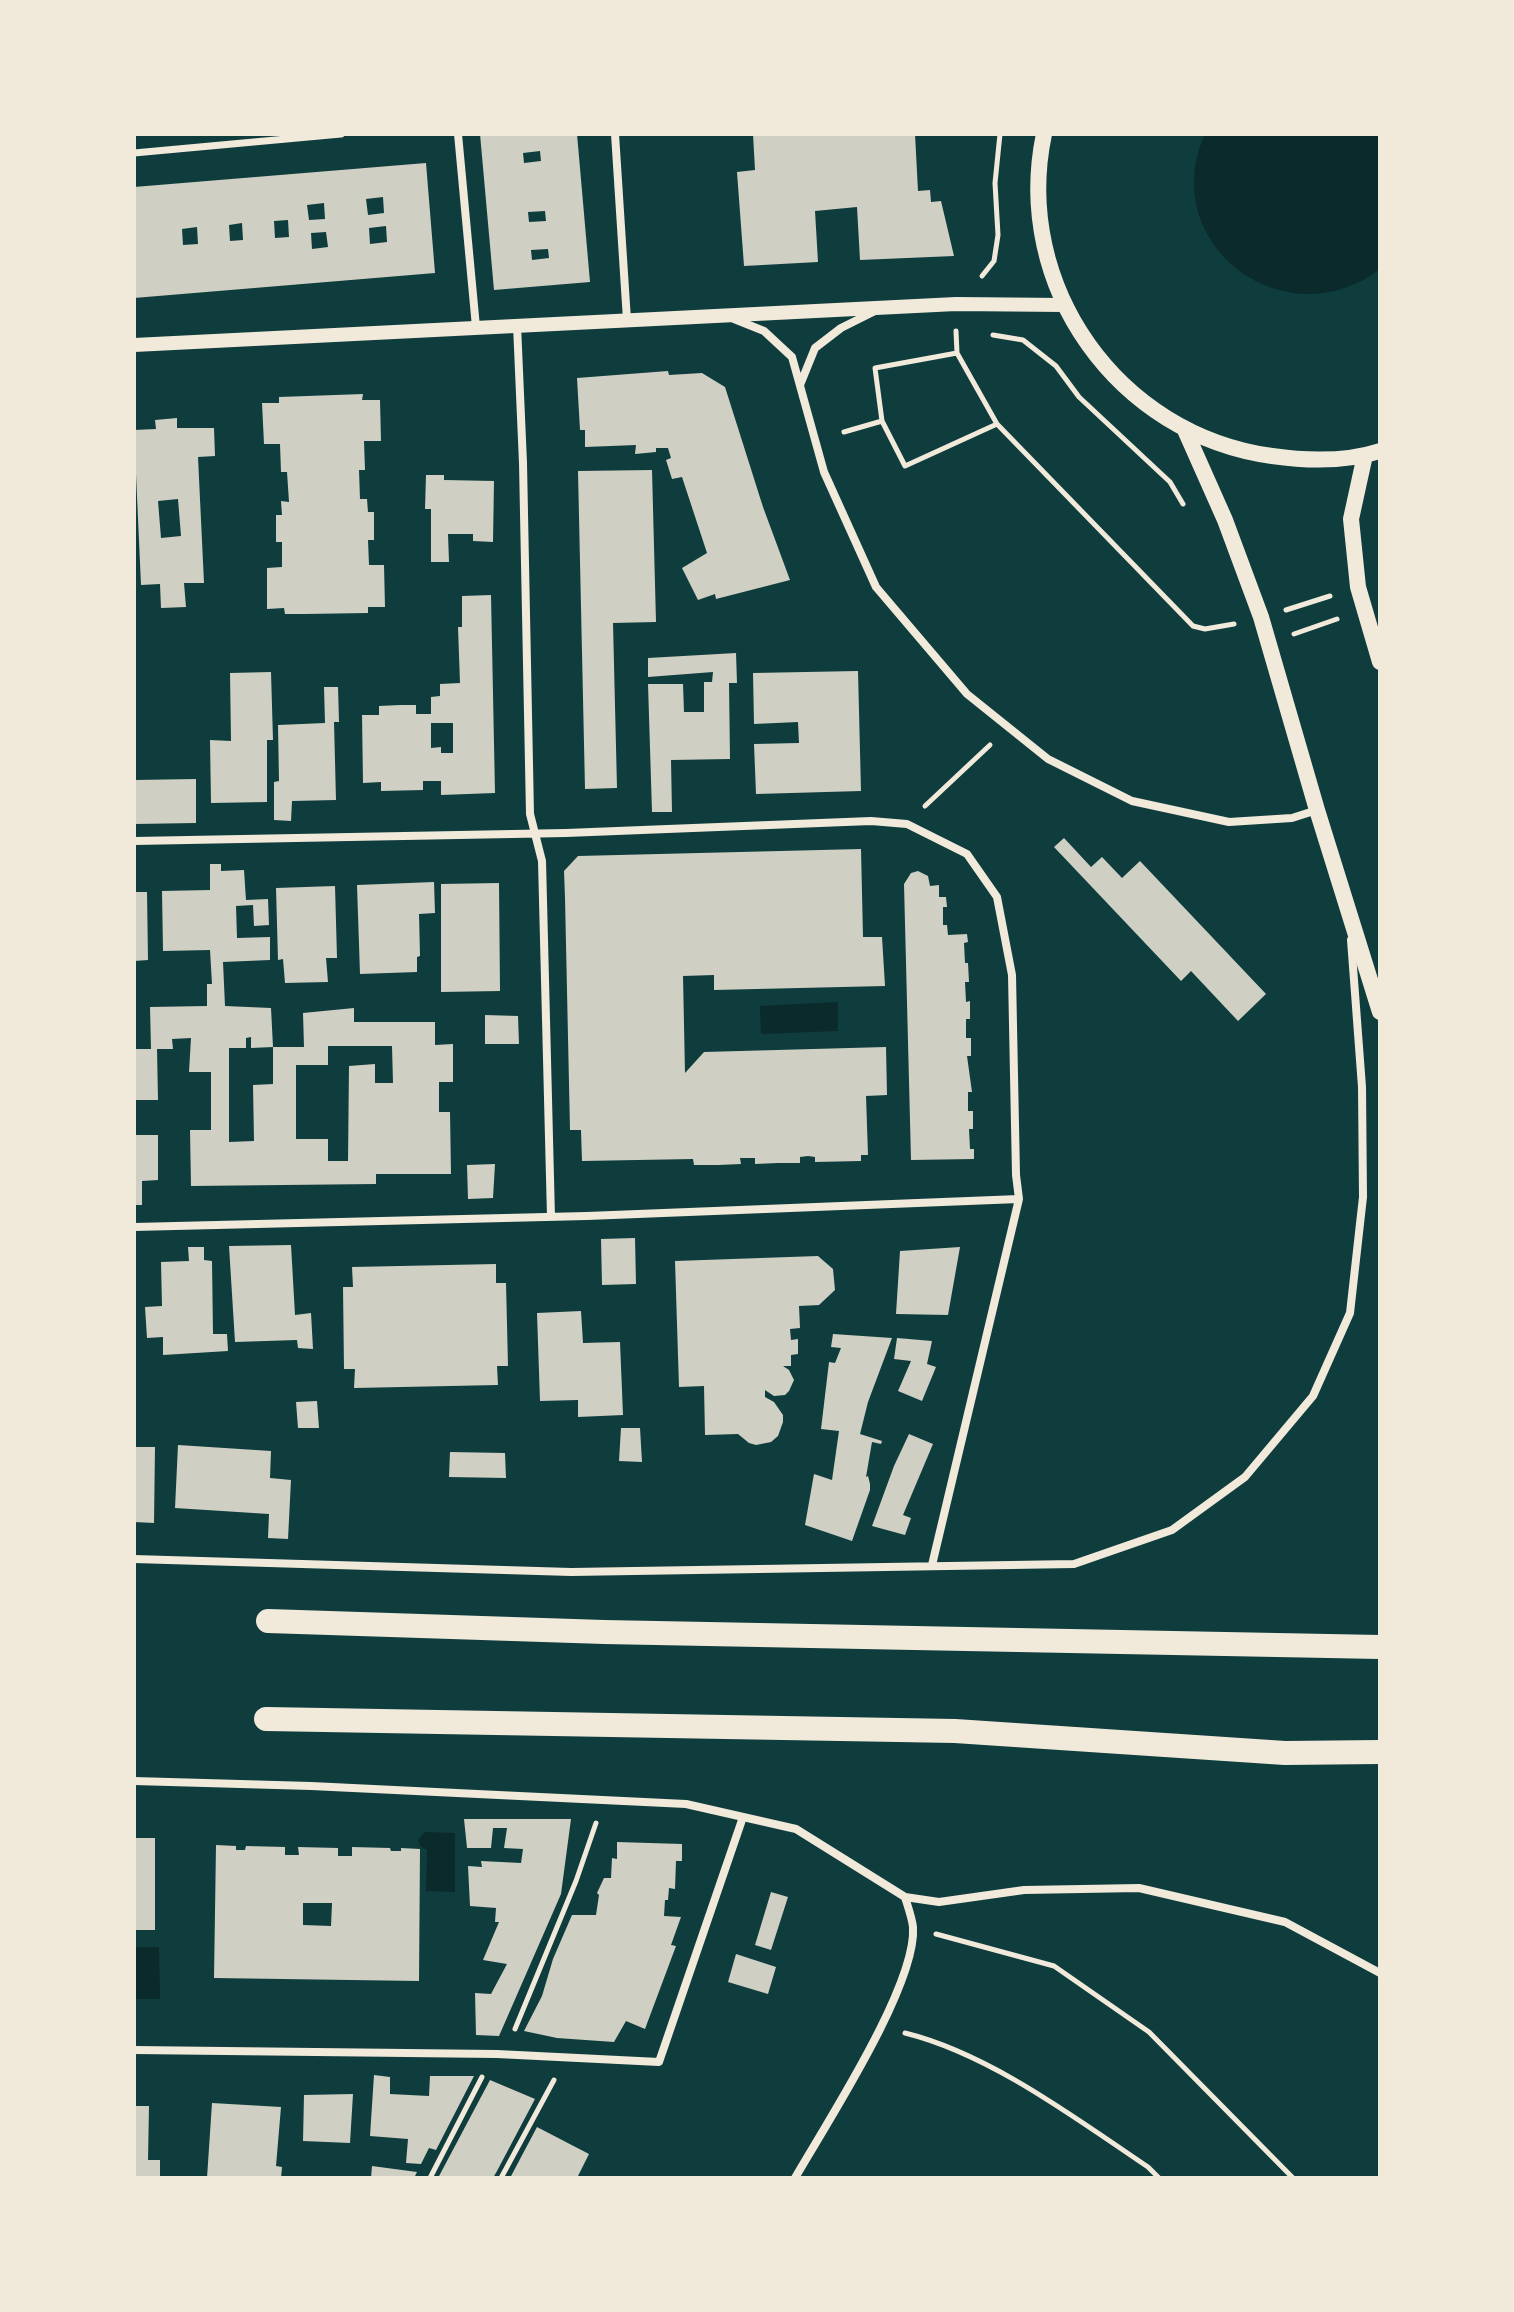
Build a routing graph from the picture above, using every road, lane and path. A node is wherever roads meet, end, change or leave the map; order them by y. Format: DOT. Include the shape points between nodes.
graph roads {
  1 [pos="341,134"];
  2 [pos="458,134"];
  3 [pos="615,134"];
  4 [pos="1044,134"];
  5 [pos="134,153"];
  6 [pos="1064,305"];
  7 [pos="880,308"];
  8 [pos="729,317"];
  9 [pos="627,320"];
  10 [pos="517,325"];
  11 [pos="476,327"];
  12 [pos="956,330"];
  13 [pos="134,345"];
  14 [pos="957,353"];
  15 [pos="800,385"];
  16 [pos="882,421"];
  17 [pos="997,424"];
  18 [pos="1185,430"];
  19 [pos="844,432"];
  20 [pos="1373,453"];
  21 [pos="1358,587"];
  22 [pos="1364,610"];
  23 [pos="1261,617"];
  24 [pos="1269,643"];
  25 [pos="1380,662"];
  26 [pos="979,756"];
  27 [pos="937,794"];
  28 [pos="1317,810"];
  29 [pos="534,833"];
  30 [pos="134,841"];
  31 [pos="1350,919"];
  32 [pos="1380,1012"];
  33 [pos="1019,1199"];
  34 [pos="551,1217"];
  35 [pos="134,1227"];
  36 [pos="134,1559"];
  37 [pos="932,1565"];
  38 [pos="268,1621"];
  39 [pos="1380,1647"];
  40 [pos="266,1719"];
  41 [pos="1380,1752"];
  42 [pos="134,1781"];
  43 [pos="606,1800"];
  44 [pos="743,1817"];
  45 [pos="905,1897"];
  46 [pos="913,1929"];
  47 [pos="1380,1973"];
  48 [pos="880,2027"];
  49 [pos="134,2050"];
  50 [pos="497,2054"];
  51 [pos="566,2057"];
  52 [pos="1290,2177"];
  53 [pos="430,2178"];
  54 [pos="501,2178"];
  55 [pos="795,2178"];
  56 [pos="1159,2178"];
  1 -- 5 [label="street"];
  2 -- 11 [label="street"];
  3 -- 9 [label="street"];
  4 -- 6 [label="main road" via="1037,163 1041,236"];
  6 -- 7 [label="street"];
  6 -- 18 [label="main road" via="1095,356 1136,398"];
  7 -- 8 [label="street"];
  7 -- 15 [label="street" via="815,348"];
  8 -- 9 [label="street"];
  8 -- 15 [label="street" via="764,331 792,357"];
  9 -- 10 [label="street"];
  10 -- 11 [label="street"];
  10 -- 29 [label="street"];
  11 -- 13 [label="street"];
  12 -- 14 [label="path"];
  14 -- 16 [label="path" via="875,368"];
  14 -- 17 [label="path"];
  15 -- 28 [label="street" via="824,472 876,587 967,694 1048,759 1132,801 1229,822 1292,818"];
  16 -- 17 [label="path" via="905,466"];
  16 -- 19 [label="path"];
  17 -- 23 [label="path" via="1193,626 1205,629"];
  18 -- 20 [label="main road" via="1243,452 1304,461"];
  18 -- 23 [label="main road"];
  20 -- 21 [label="main road" via="1351,519"];
  21 -- 22 [label="main road"];
  21 -- 23 [label="path"];
  22 -- 24 [label="path"];
  22 -- 25 [label="main road"];
  23 -- 24 [label="main road"];
  24 -- 28 [label="main road"];
  26 -- 27 [label="path"];
  28 -- 31 [label="main road"];
  29 -- 30 [label="street"];
  29 -- 33 [label="street" via="871,821 907,824 967,854 997,897 1012,975"];
  29 -- 34 [label="street" via="542,861"];
  31 -- 32 [label="main road"];
  31 -- 37 [label="street" via="1362,1087 1363,1197 1350,1313 1313,1396 1245,1477 1172,1530 1074,1564"];
  33 -- 34 [label="street"];
  33 -- 37 [label="street"];
  34 -- 35 [label="street"];
  36 -- 37 [label="street" via="571,1572"];
  38 -- 39 [label="highway"];
  40 -- 41 [label="highway" via="955,1731 1285,1753"];
  42 -- 43 [label="street"];
  43 -- 44 [label="street" via="686,1804"];
  43 -- 50 [label="path" via="514,2032"];
  44 -- 45 [label="street" via="796,1829"];
  44 -- 51 [label="street" via="659,2062"];
  45 -- 46 [label="street"];
  45 -- 47 [label="street" via="939,1902 1024,1890 1139,1888 1285,1922"];
  46 -- 48 [label="street" via="906,1968"];
  46 -- 52 [label="path" via="1054,1966 1149,2032"];
  48 -- 55 [label="street"];
  48 -- 56 [label="path" via="939,2042 1030,2090"];
  49 -- 50 [label="street"];
  50 -- 51 [label="street"];
  50 -- 53 [label="path"];
  51 -- 54 [label="path"];
}
